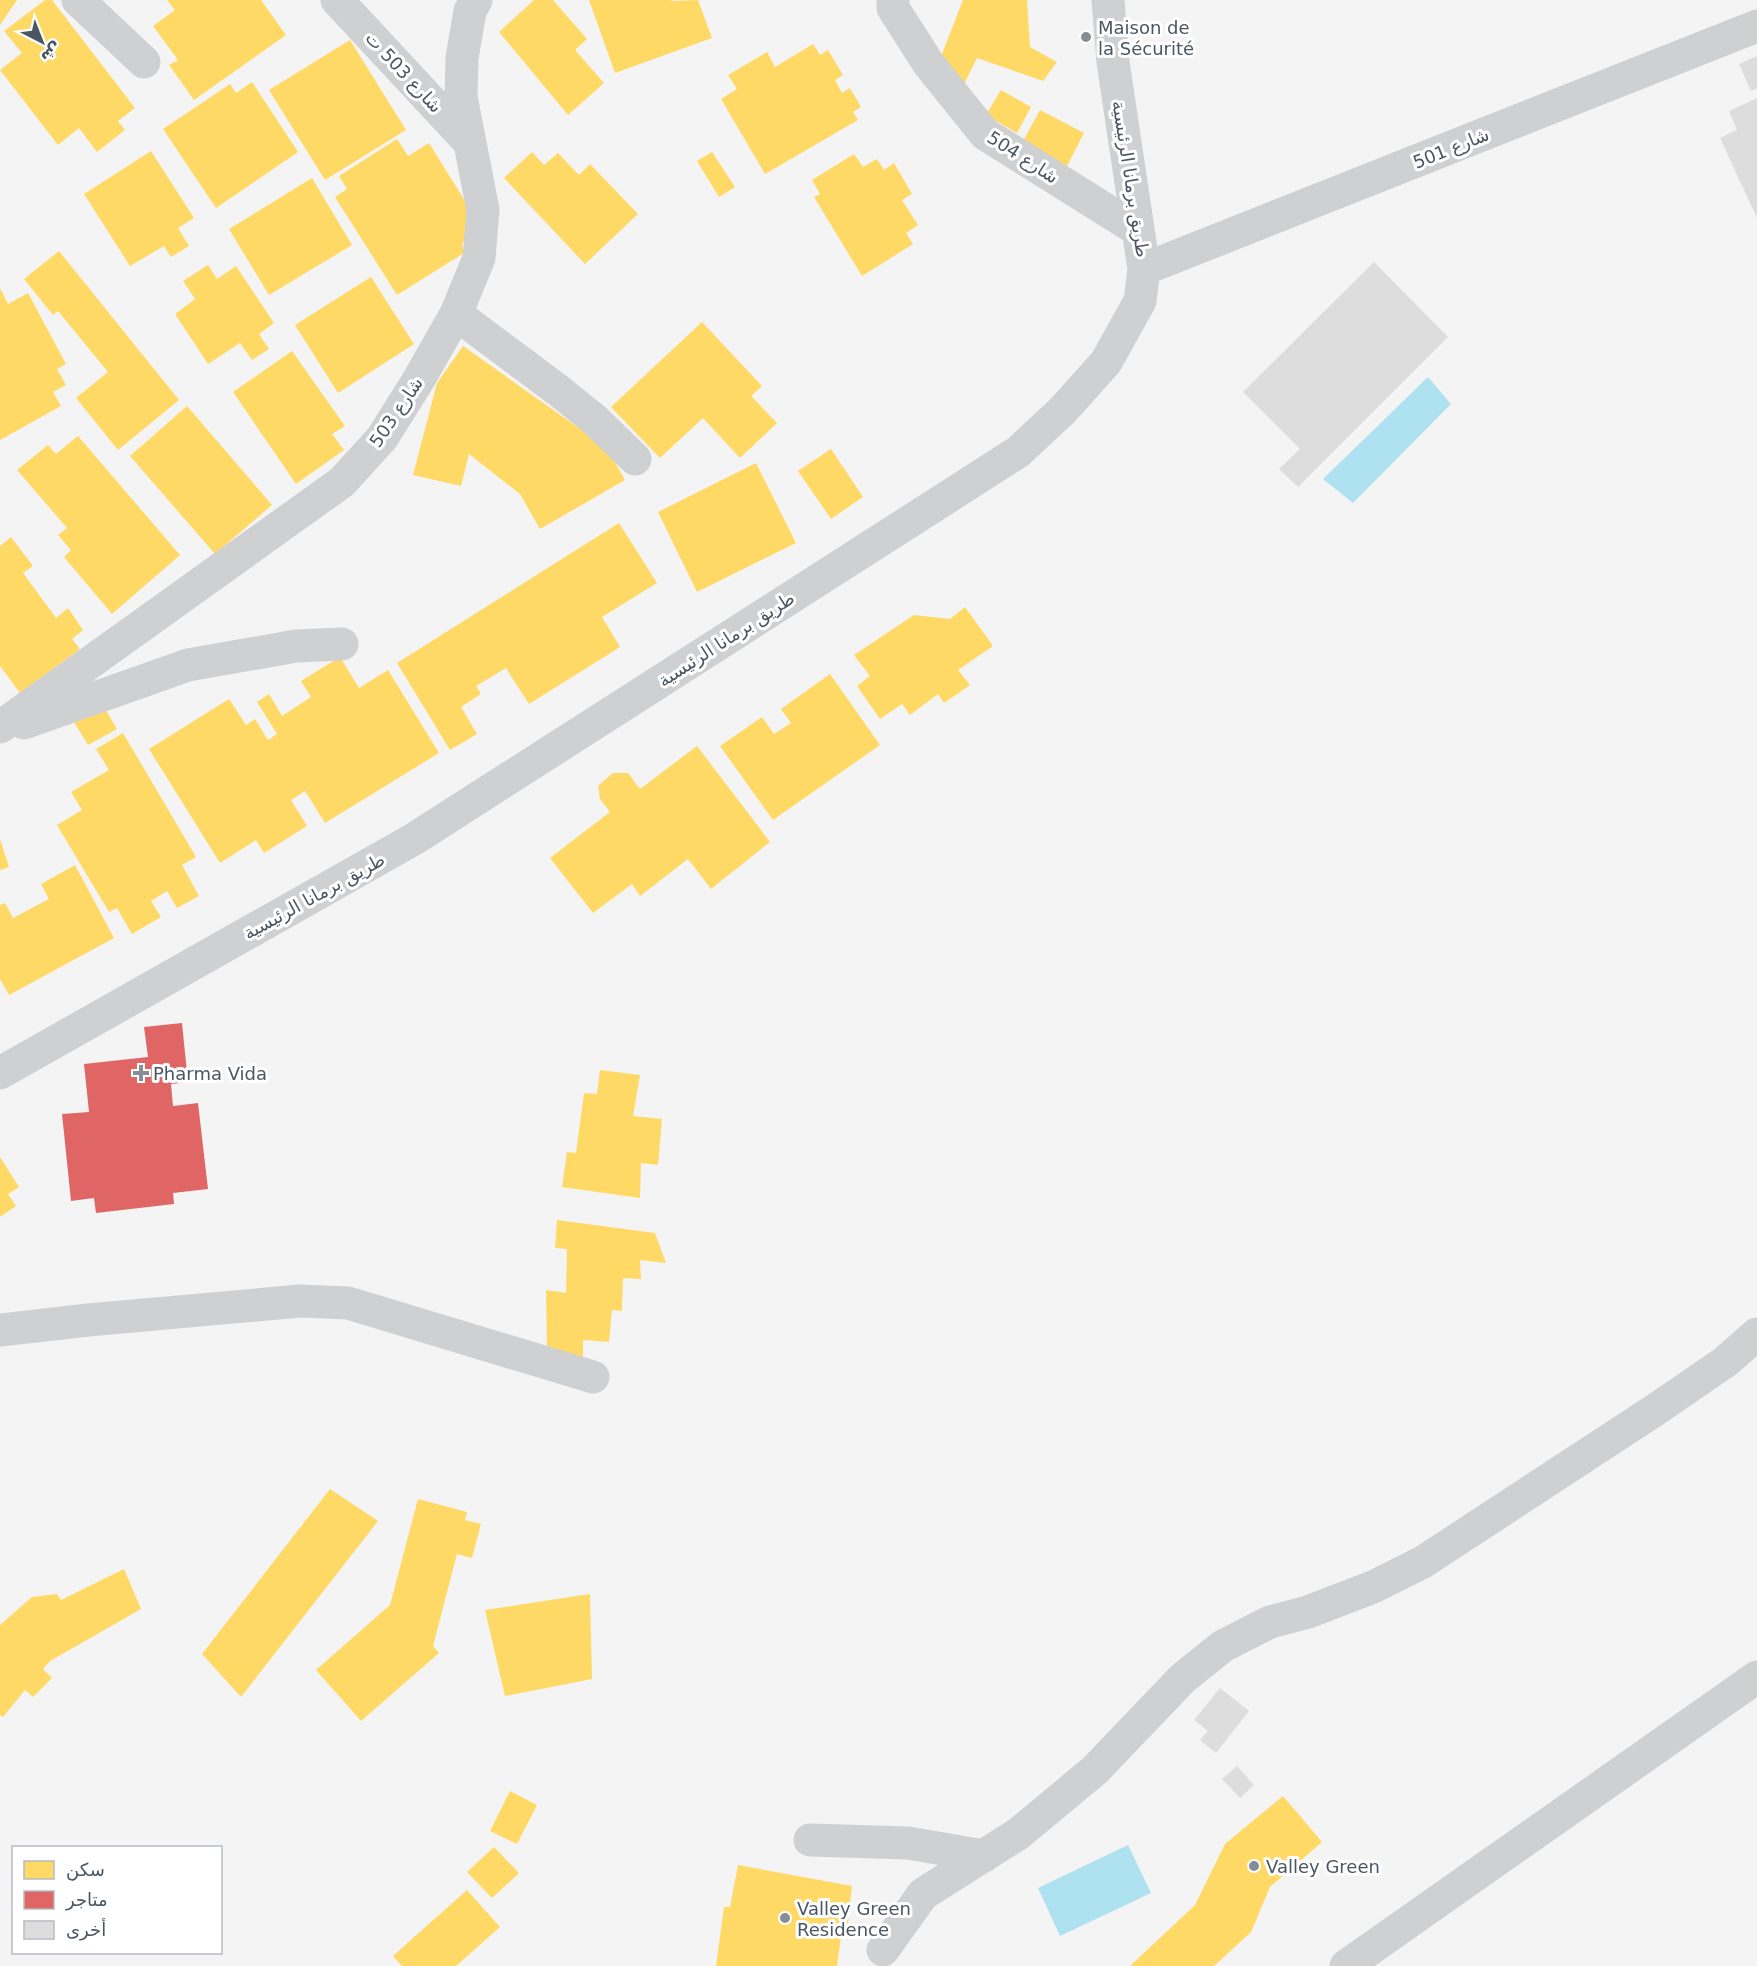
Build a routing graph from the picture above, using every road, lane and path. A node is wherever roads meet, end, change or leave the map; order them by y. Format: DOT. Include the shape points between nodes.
graph roads {
  1 [pos="78,0"];
  2 [pos="337,0"];
  3 [pos="476,0"];
  4 [pos="893,0"];
  5 [pos="1108,0"];
  6 [pos="1757,26"];
  7 [pos="144,62"];
  8 [pos="471,144"];
  9 [pos="1138,230"];
  10 [pos="1144,269"];
  11 [pos="456,314"];
  12 [pos="635,459"];
  13 [pos="342,644"];
  14 [pos="0,729"];
  15 [pos="0,1073"];
  16 [pos="0,1330"];
  17 [pos="1757,1334"];
  18 [pos="593,1377"];
  19 [pos="1757,1677"];
  20 [pos="810,1840"];
  21 [pos="984,1856"];
  22 [pos="883,1950"];
  23 [pos="1346,1966"];
  1 -- 7 [label="street"];
  2 -- 8 [label="street, شارع 503 ت"];
  3 -- 8 [label="street, شارع 503" via="470,11 462,58 461,97"];
  4 -- 9 [label="street, شارع 504" via="893,8 928,63 985,134"];
  5 -- 9 [label="street, طريق برمانا الرئيسية" via="1113,62"];
  6 -- 10 [label="street, شارع 501"];
  8 -- 11 [label="street, شارع 503" via="483,210 479,258"];
  9 -- 10 [label="street, طريق برمانا الرئيسية"];
  10 -- 15 [label="street, طريق برمانا الرئيسية" via="1140,301 1106,362 1018,452 414,840"];
  11 -- 12 [label="street" via="560,391"];
  11 -- 14 [label="street, شارع 503" via="382,438 342,482"];
  13 -- 14 [label="street" via="296,646 188,665"];
  16 -- 18 [label="street" via="300,1301 348,1303"];
  17 -- 21 [label="street" via="1725,1362 1655,1410 1423,1562 1373,1587 1270,1622 1223,1646 1183,1678 1095,1770 1018,1834"];
  19 -- 23 [label="street"];
  20 -- 21 [label="street" via="908,1843"];
  21 -- 22 [label="street" via="922,1894"];
}
